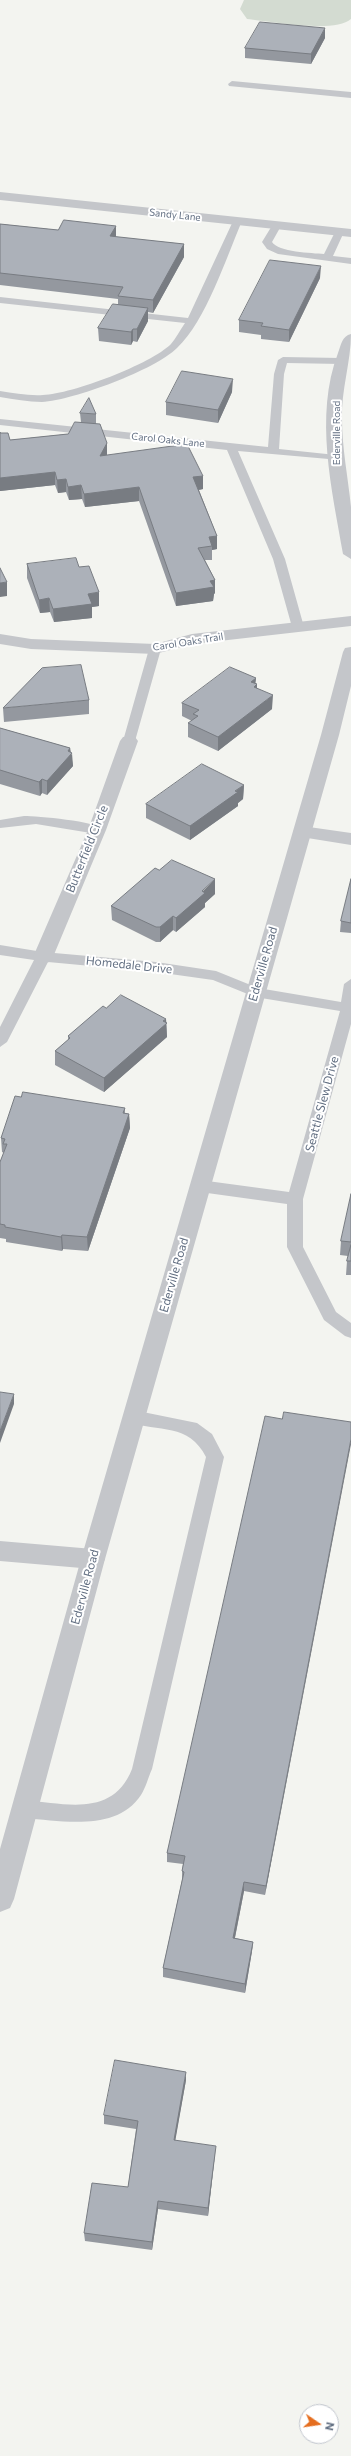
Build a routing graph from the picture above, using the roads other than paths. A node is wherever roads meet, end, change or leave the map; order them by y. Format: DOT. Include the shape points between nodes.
graph roads {
  1 [pos="232,84"];
  2 [pos="351,95"];
  3 [pos="0,196"];
  4 [pos="237,221"];
  5 [pos="276,226"];
  6 [pos="348,232"];
  7 [pos="327,258"];
  8 [pos="351,261"];
  9 [pos="0,300"];
  10 [pos="191,321"];
  11 [pos="350,344"];
  12 [pos="341,361"];
  13 [pos="0,394"];
  14 [pos="0,422"];
  15 [pos="232,447"];
  16 [pos="273,452"];
  17 [pos="336,458"];
  18 [pos="350,544"];
  19 [pos="351,621"];
  20 [pos="298,627"];
  21 [pos="0,639"];
  22 [pos="155,648"];
  23 [pos="351,652"];
  24 [pos="129,742"];
  25 [pos="0,824"];
  26 [pos="96,830"];
  27 [pos="302,832"];
  28 [pos="351,839"];
  29 [pos="0,950"];
  30 [pos="43,957"];
  31 [pos="351,984"];
  32 [pos="255,992"];
  33 [pos="348,1008"];
  34 [pos="0,1042"];
  35 [pos="200,1186"];
  36 [pos="295,1199"];
  37 [pos="351,1332"];
  38 [pos="133,1417"];
  39 [pos="0,1551"];
  40 [pos="93,1558"];
  41 [pos="25,1809"];
  42 [pos="0,1899"];
  1 -- 2 [label="lane"];
  3 -- 4 [label="street, Sandy Lane"];
  4 -- 5 [label="street, Sandy Lane"];
  4 -- 10 [label="lane"];
  5 -- 6 [label="street, Sandy Lane"];
  5 -- 7 [label="lane" via="267,242 270,248 278,252"];
  6 -- 7 [label="lane"];
  7 -- 8 [label="lane"];
  9 -- 10 [label="lane"];
  10 -- 13 [label="lane" via="173,346 146,363 98,384 48,398"];
  11 -- 12 [label="street, Ederville Road"];
  12 -- 16 [label="lane" via="283,360 279,374"];
  12 -- 17 [label="street, Ederville Road" via="336,411"];
  14 -- 15 [label="lane, Carol Oaks Lane"];
  15 -- 16 [label="lane, Carol Oaks Lane"];
  15 -- 20 [label="lane" via="279,559"];
  16 -- 17 [label="lane, Carol Oaks Lane"];
  17 -- 18 [label="street, Ederville Road"];
  19 -- 20 [label="street, Carol Oaks Trail"];
  20 -- 22 [label="street, Carol Oaks Trail" via="192,639"];
  21 -- 22 [label="street, Carol Oaks Trail" via="31,644"];
  22 -- 24 [label="lane"];
  23 -- 27 [label="street, Ederville Road"];
  24 -- 26 [label="street, Butterfield Circle"];
  25 -- 26 [label="lane" via="17,819 40,820"];
  26 -- 30 [label="street, Butterfield Circle"];
  27 -- 28 [label="street"];
  27 -- 32 [label="street, Ederville Road"];
  29 -- 30 [label="lane, Homedale Drive"];
  30 -- 32 [label="lane, Homedale Drive" via="156,967 216,976"];
  30 -- 34 [label="lane"];
  31 -- 33 [label="lane, Seattle Slew Drive"];
  32 -- 33 [label="lane"];
  32 -- 35 [label="street, Ederville Road"];
  33 -- 36 [label="lane, Seattle Slew Drive"];
  35 -- 36 [label="lane"];
  35 -- 38 [label="street, Ederville Road"];
  36 -- 37 [label="lane, Seattle Slew Drive" via="295,1247 330,1316"];
  38 -- 40 [label="street, Ederville Road"];
  38 -- 41 [label="lane" via="190,1428 206,1440 216,1457 142,1769 132,1792 113,1807 93,1814"];
  39 -- 40 [label="street"];
  40 -- 41 [label="street, Ederville Road"];
  41 -- 42 [label="street, Ederville Road"];
}
